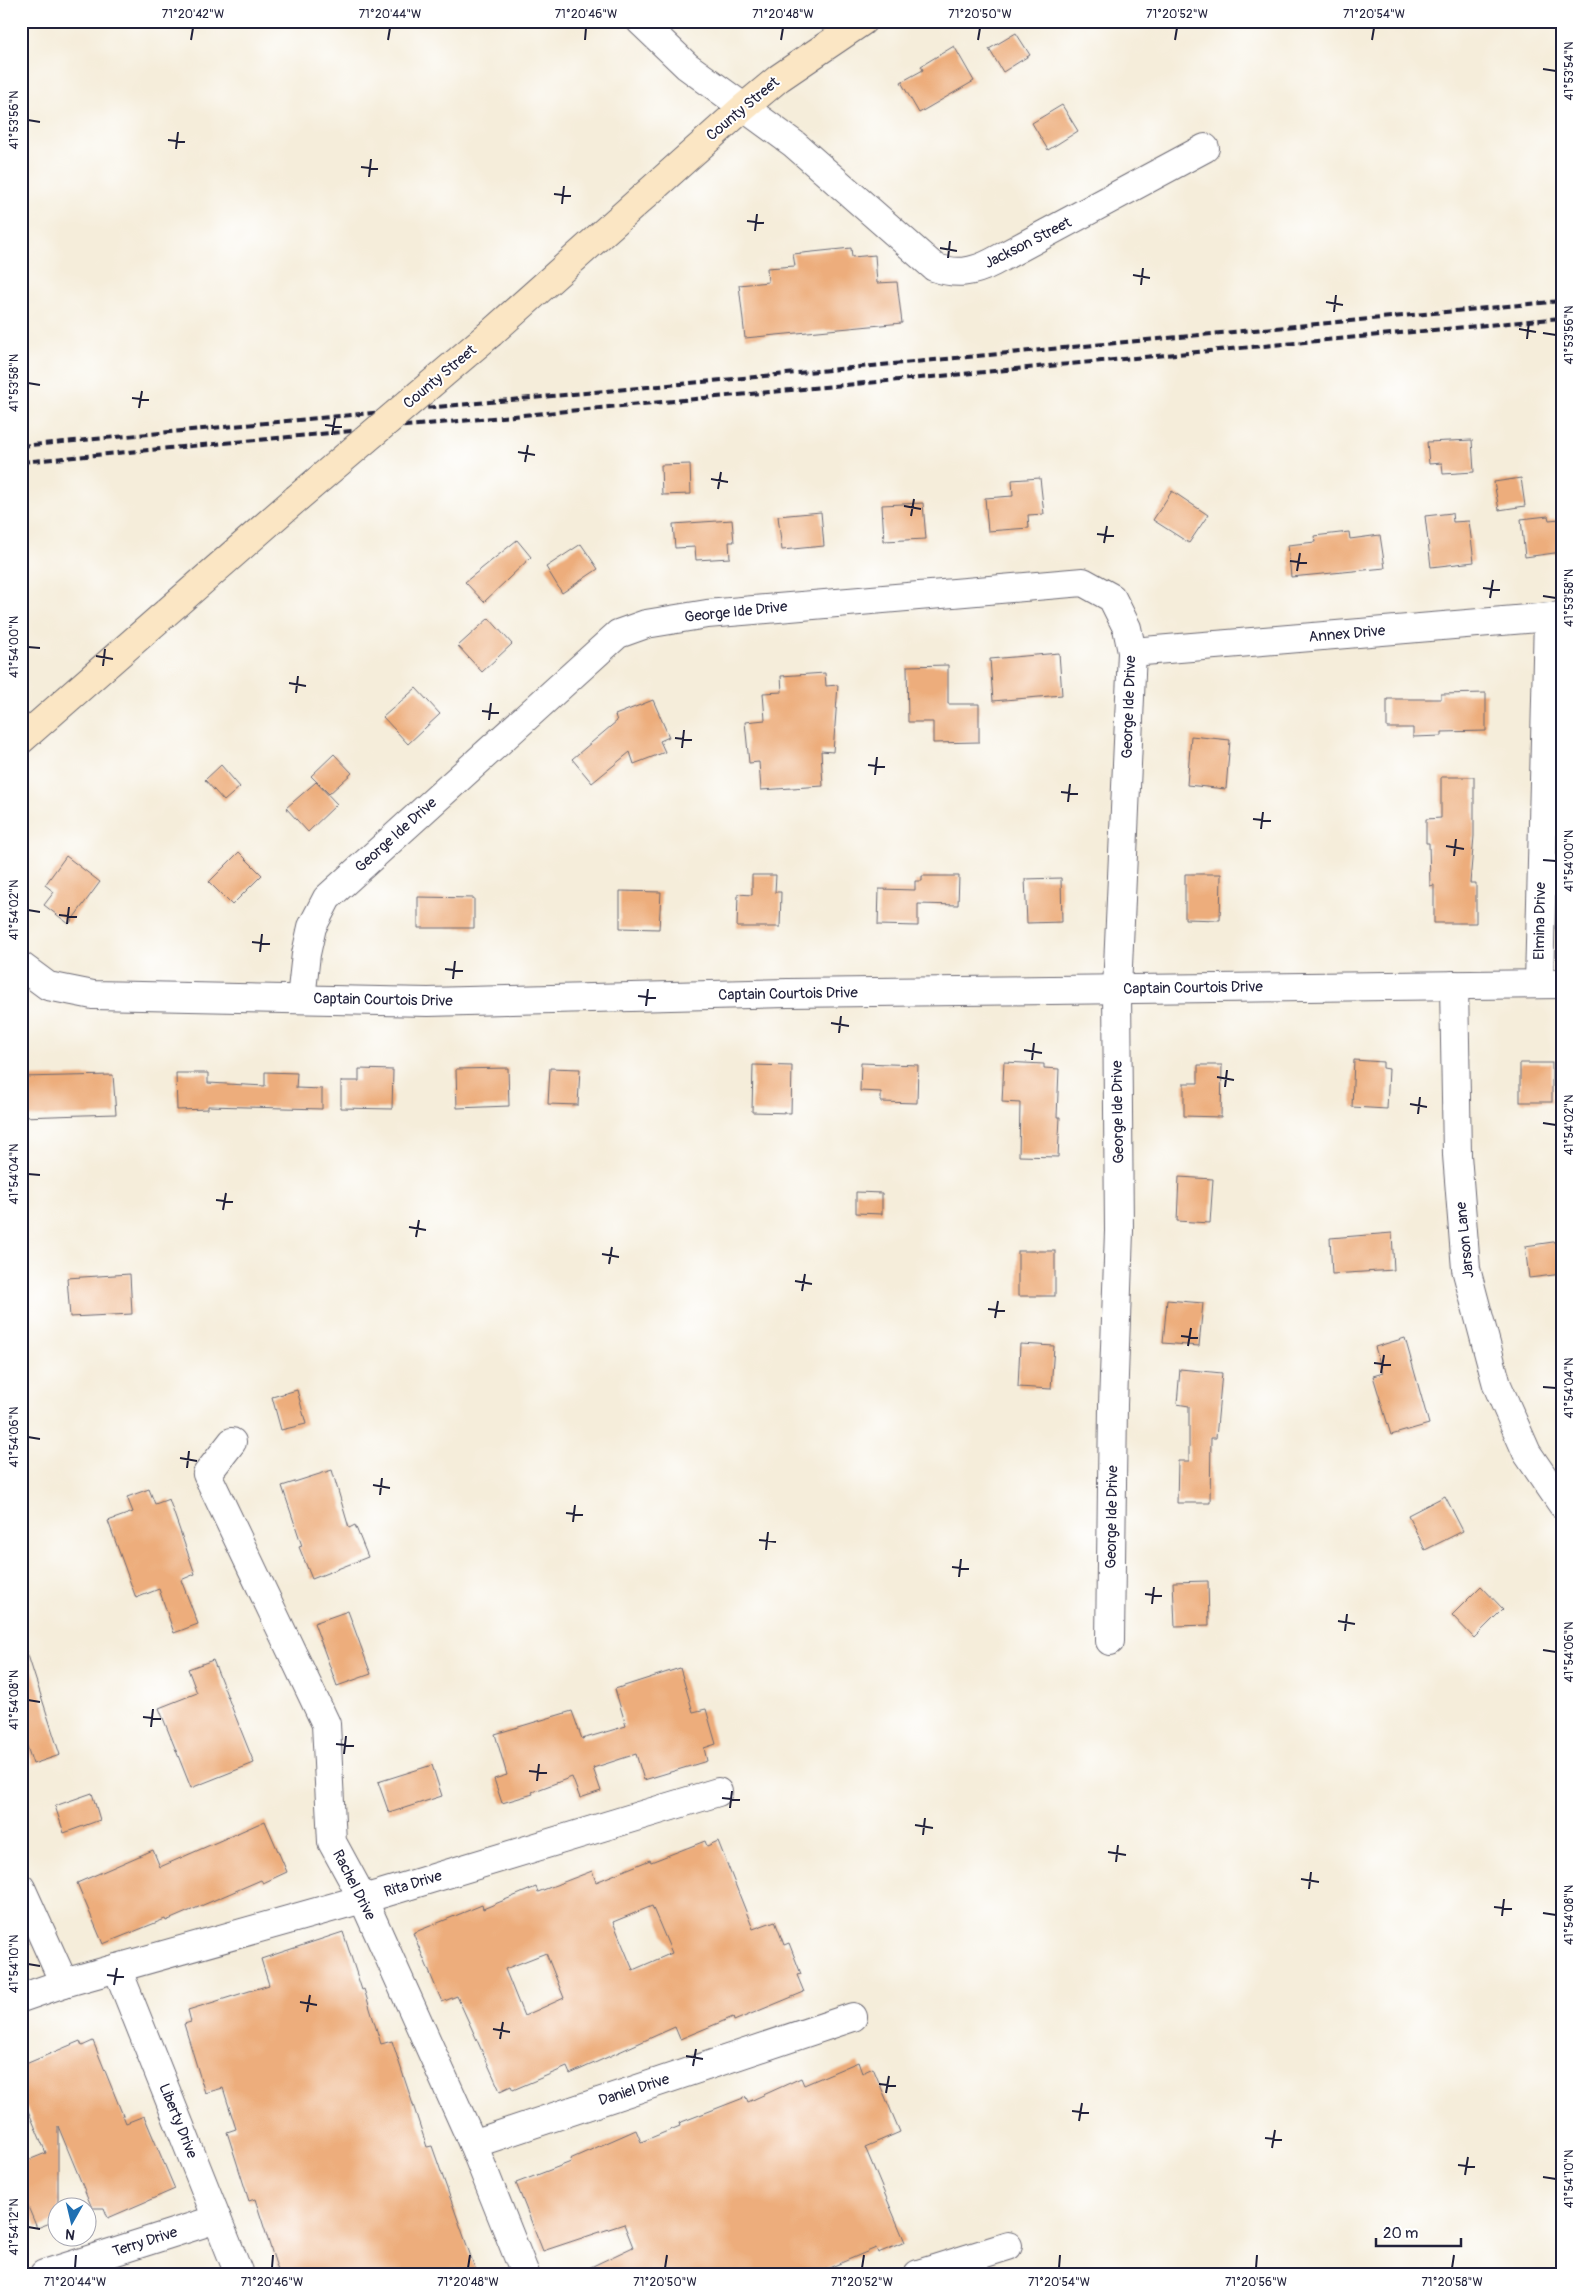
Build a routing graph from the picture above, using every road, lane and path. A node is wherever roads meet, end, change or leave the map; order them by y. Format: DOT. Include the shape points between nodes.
graph roads {
  1 [pos="640,21"];
  2 [pos="863,21"];
  3 [pos="743,108"];
  4 [pos="1205,148"];
  5 [pos="1555,617"];
  6 [pos="1132,652"];
  7 [pos="21,740"];
  8 [pos="21,966"];
  9 [pos="1550,984"];
  10 [pos="1454,985"];
  11 [pos="1117,990"];
  12 [pos="301,999"];
  13 [pos="232,1442"];
  14 [pos="1562,1504"];
  15 [pos="1110,1641"];
  16 [pos="718,1792"];
  17 [pos="21,1888"];
  18 [pos="363,1899"];
  19 [pos="117,1968"];
  20 [pos="64,1983"];
  21 [pos="21,1998"];
  22 [pos="852,2017"];
  23 [pos="473,2144"];
  24 [pos="217,2219"];
  25 [pos="1008,2246"];
  26 [pos="44,2274"];
  27 [pos="239,2274"];
  28 [pos="525,2274"];
  29 [pos="918,2274"];
  1 -- 3 [label="street, Jackson Street" via="687,66"];
  2 -- 3 [label="main road, County Street" via="779,78"];
  3 -- 4 [label="street, Jackson Street" via="794,144 934,267 949,273 966,272 993,262"];
  3 -- 7 [label="main road, County Street, bridge" via="491,334 296,499"];
  5 -- 6 [label="street, Annex Drive"];
  5 -- 9 [label="street, Elmina Drive"];
  6 -- 11 [label="street, George Ide Drive"];
  6 -- 12 [label="street, George Ide Drive" via="1127,628 1112,598 1083,582 707,614 646,624 618,634 327,898 312,927"];
  8 -- 12 [label="street, Captain Courtois Drive" via="48,986 93,995"];
  9 -- 10 [label="street, Captain Courtois Drive"];
  10 -- 11 [label="street, Captain Courtois Drive"];
  10 -- 14 [label="street, Jarson Lane" via="1457,1155 1466,1269 1497,1385 1527,1453"];
  11 -- 12 [label="street, Captain Courtois Drive" via="788,993 428,1002"];
  11 -- 15 [label="street, George Ide Drive" via="1119,1231"];
  13 -- 18 [label="street, Rachel Drive" via="207,1474 326,1724 332,1842"];
  16 -- 18 [label="street, Rita Drive"];
  17 -- 20 [label="street"];
  18 -- 19 [label="street, Rita Drive"];
  18 -- 23 [label="street, Rachel Drive"];
  19 -- 20 [label="street, Rita Drive"];
  19 -- 24 [label="street, Liberty Drive"];
  20 -- 21 [label="street, Rita Drive"];
  22 -- 23 [label="street, Daniel Drive"];
  23 -- 28 [label="street, Rachel Drive"];
  24 -- 26 [label="street, Terry Drive"];
  24 -- 27 [label="street, Liberty Drive"];
  25 -- 29 [label="street"];
}
